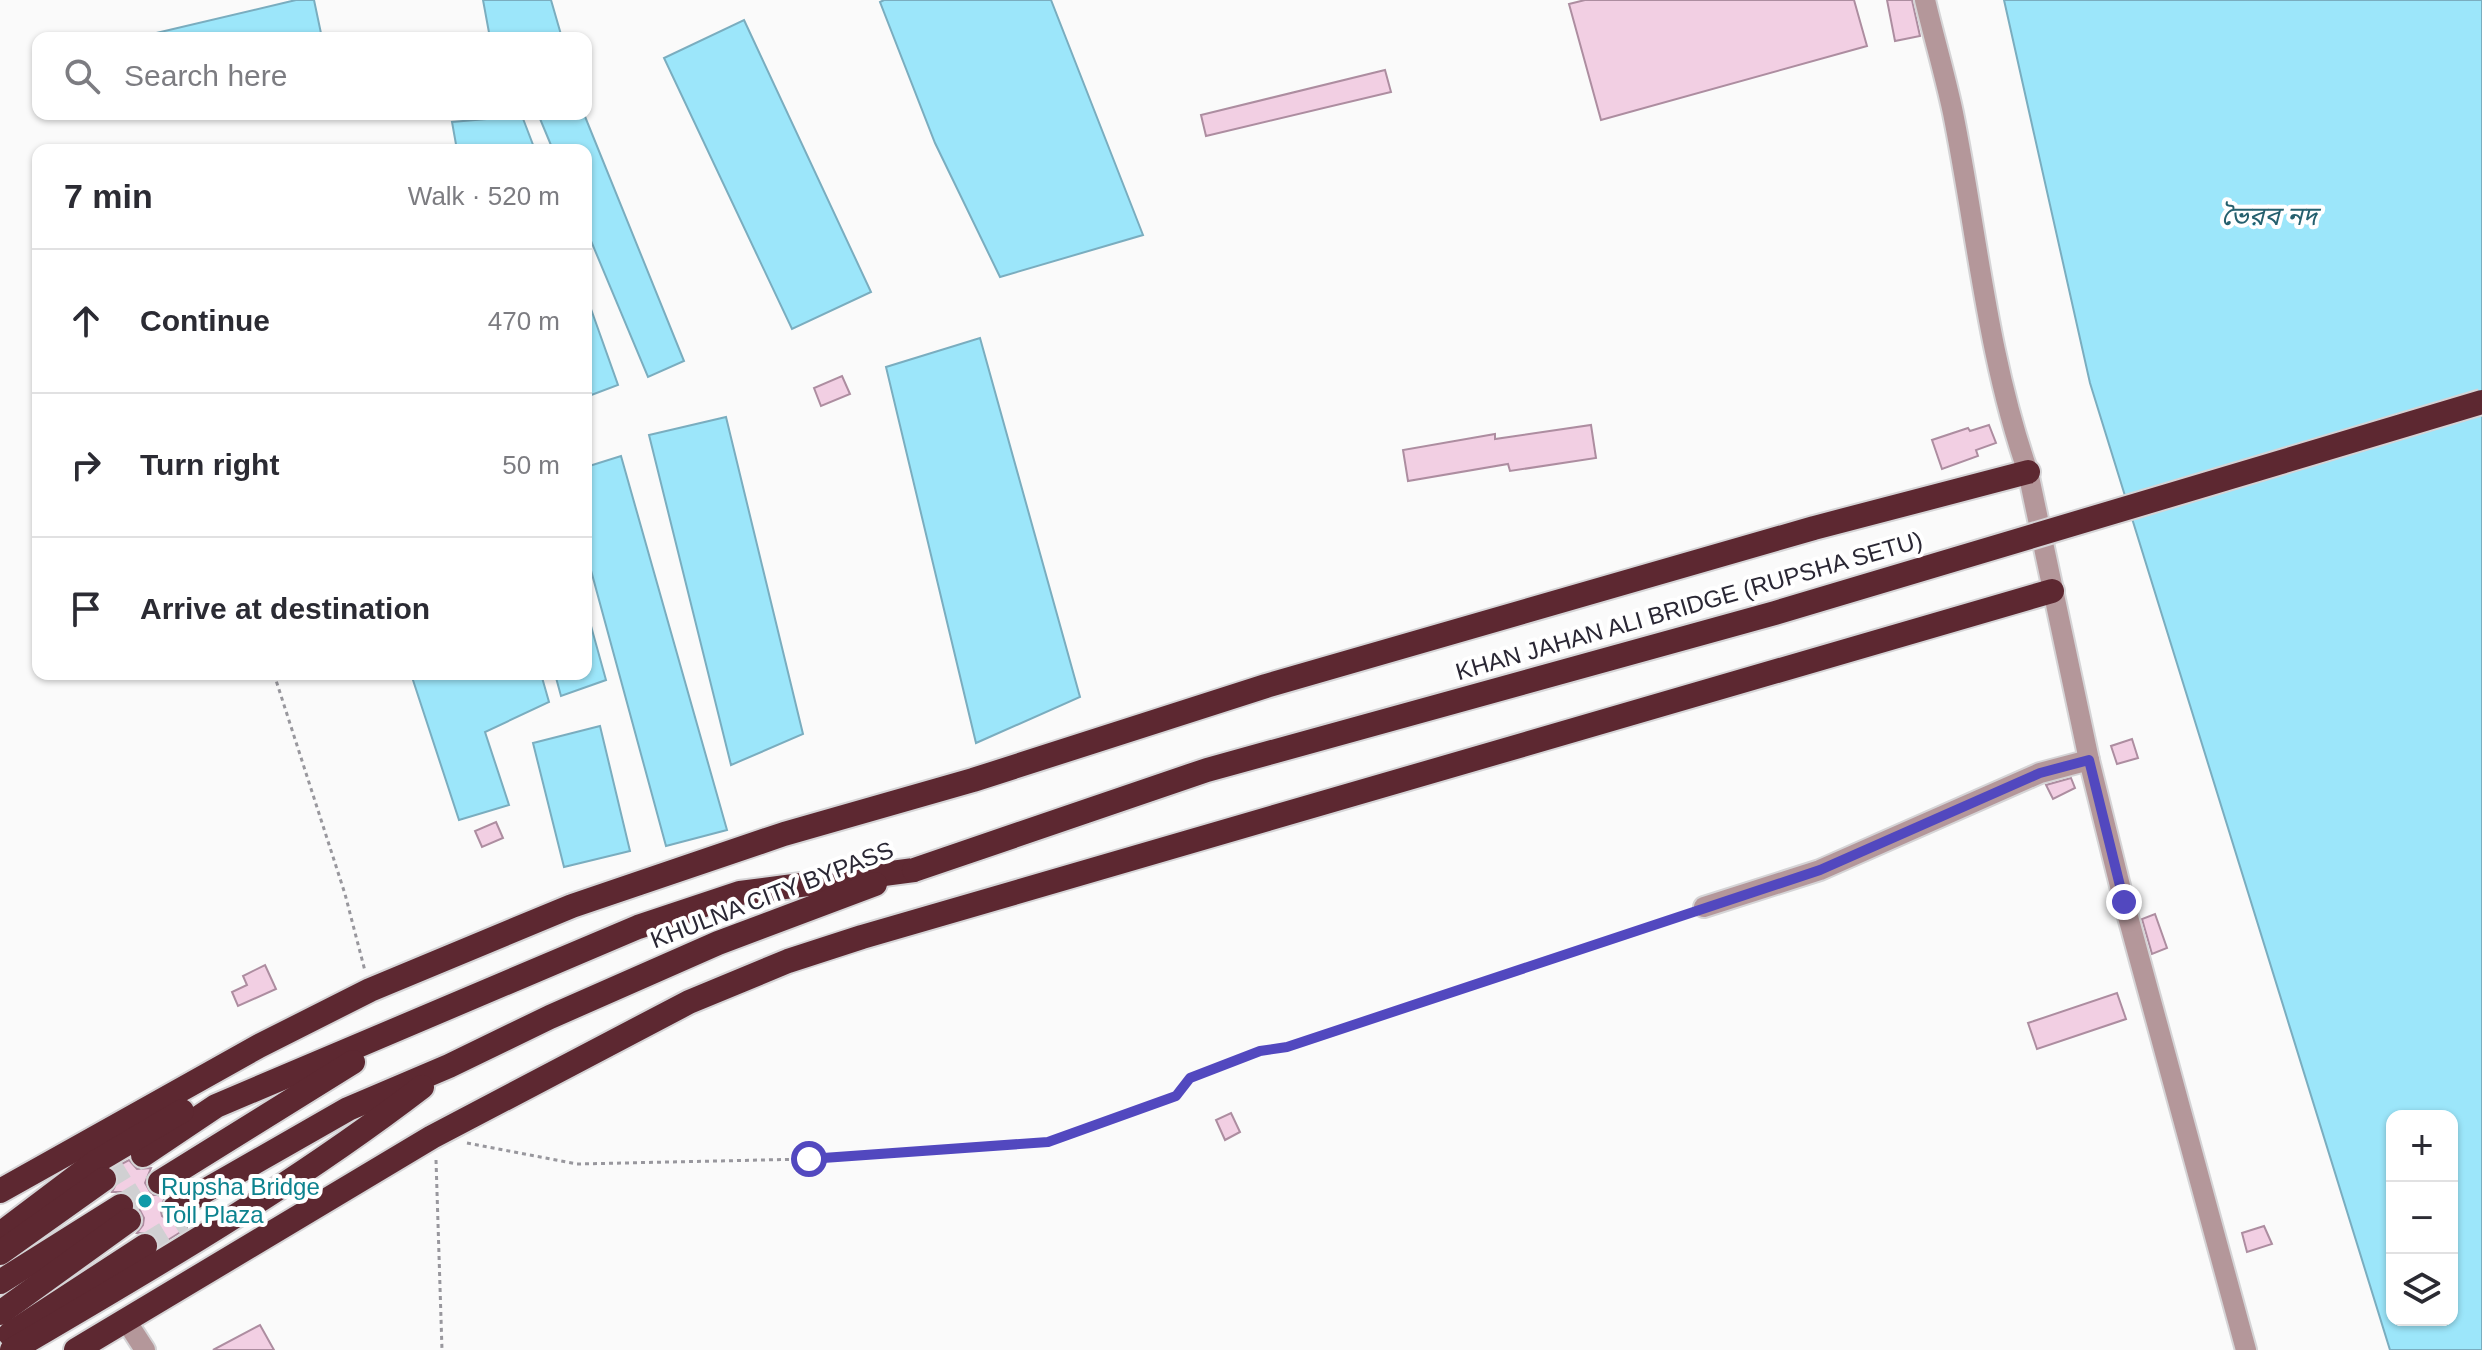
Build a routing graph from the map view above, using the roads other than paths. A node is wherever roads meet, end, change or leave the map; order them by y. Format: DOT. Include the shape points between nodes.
graph roads {
  1 [pos="1925,0"];
  2 [pos="2482,402"];
  3 [pos="2028,472"];
  4 [pos="2052,591"];
  5 [pos="2089,760"];
  6 [pos="914,870"];
  7 [pos="1704,907"];
  8 [pos="426,1016"];
  9 [pos="449,1066"];
  10 [pos="164,1189"];
  11 [pos="0,1191"];
  12 [pos="125,1213"];
  13 [pos="0,1234"];
  14 [pos="0,1253"];
  15 [pos="0,1266"];
  16 [pos="0,1282"];
  17 [pos="0,1313"];
  18 [pos="125,1319"];
  19 [pos="0,1329"];
  20 [pos="0,1340"];
  21 [pos="12,1350"];
  22 [pos="76,1350"];
  23 [pos="145,1350"];
  24 [pos="2246,1350"];
  1 -- 3 [label="street" via="1952,111 1994,341"];
  2 -- 6 [label="highway, KHAN JAHAN ALI BRIDGE (RUPSHA SETU), bridge" via="1775,613 1207,770"];
  3 -- 4 [label="street"];
  3 -- 11 [label="highway" via="1266,686 784,834 572,906 370,990"];
  4 -- 5 [label="street"];
  4 -- 18 [label="highway" via="803,956 689,1002"];
  5 -- 7 [label="street" via="2040,773 1820,870"];
  5 -- 24 [label="street"];
  6 -- 8 [label="highway, KHULNA CITY BYPASS" via="740,893 638,927"];
  6 -- 9 [label="highway, KHULNA CITY BYPASS" via="718,943"];
  8 -- 10 [label="highway, KHULNA CITY BYPASS"];
  8 -- 10 [label="highway, KHULNA CITY BYPASS" via="216,1106"];
  8 -- 13 [label="highway, KHULNA CITY BYPASS" via="314,1052 210,1094 94,1163"];
  9 -- 10 [label="highway, KHULNA CITY BYPASS" via="342,1099"];
  9 -- 21 [label="highway, KHULNA CITY BYPASS" via="363,1133 177,1253"];
  12 -- 14 [label="highway"];
  12 -- 15 [label="highway"];
  12 -- 16 [label="highway"];
  12 -- 17 [label="highway"];
  12 -- 19 [label="highway"];
  12 -- 20 [label="highway"];
  18 -- 22 [label="highway"];
  18 -- 23 [label="street"];
}
